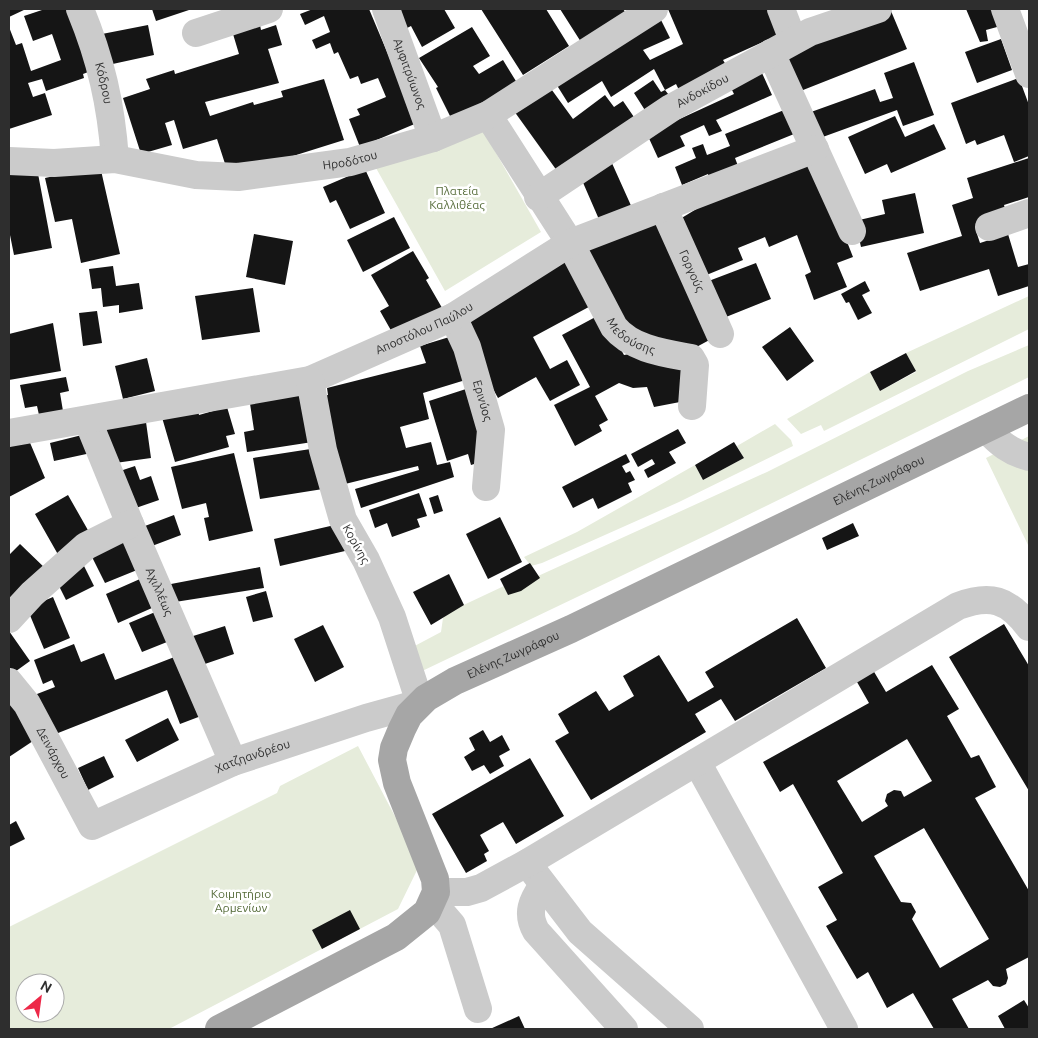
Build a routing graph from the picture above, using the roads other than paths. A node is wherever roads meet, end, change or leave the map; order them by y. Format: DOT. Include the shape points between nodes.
graph roads {
  1 [pos="80,9"];
  2 [pos="269,9"];
  3 [pos="386,9"];
  4 [pos="654,9"];
  5 [pos="781,9"];
  6 [pos="878,9"];
  7 [pos="1006,9"];
  8 [pos="1029,16"];
  9 [pos="196,33"];
  10 [pos="782,47"];
  11 [pos="1029,74"];
  12 [pos="488,115"];
  13 [pos="433,138"];
  14 [pos="815,149"];
  15 [pos="115,159"];
  16 [pos="9,161"];
  17 [pos="538,196"];
  18 [pos="663,207"];
  19 [pos="1029,213"];
  20 [pos="989,227"];
  21 [pos="852,231"];
  22 [pos="570,243"];
  23 [pos="453,317"];
  24 [pos="720,334"];
  25 [pos="310,380"];
  26 [pos="692,406"];
  27 [pos="1029,408"];
  28 [pos="88,421"];
  29 [pos="986,429"];
  30 [pos="9,433"];
  31 [pos="1029,457"];
  32 [pos="486,487"];
  33 [pos="130,524"];
  34 [pos="9,619"];
  35 [pos="1029,627"];
  36 [pos="9,682"];
  37 [pos="420,703"];
  38 [pos="233,762"];
  39 [pos="697,762"];
  40 [pos="92,826"];
  41 [pos="527,863"];
  42 [pos="543,885"];
  43 [pos="435,898"];
  44 [pos="478,1009"];
  45 [pos="219,1029"];
  46 [pos="624,1029"];
  47 [pos="690,1029"];
  48 [pos="844,1029"];
  1 -- 15 [label="street, Κόδρου" via="95,45 112,113"];
  2 -- 9 [label="street"];
  3 -- 13 [label="street, Αμφιτρύωνος"];
  4 -- 12 [label="street, Ηροδότου"];
  5 -- 10 [label="street"];
  6 -- 10 [label="street, Ανδοκίδου" via="832,23"];
  7 -- 8 [label="street"];
  7 -- 11 [label="street"];
  10 -- 14 [label="street"];
  10 -- 17 [label="street, Ανδοκίδου" via="671,108"];
  12 -- 13 [label="street, Ηροδότου"];
  12 -- 17 [label="street"];
  13 -- 15 [label="street, Ηροδότου" via="350,162 238,178 196,175"];
  14 -- 18 [label="street, Αποστόλου Παύλου"];
  14 -- 21 [label="street"];
  15 -- 16 [label="street, Ηροδότου" via="54,163"];
  17 -- 22 [label="street"];
  18 -- 22 [label="street, Αποστόλου Παύλου"];
  18 -- 24 [label="street, Γοργούς"];
  19 -- 20 [label="street"];
  22 -- 23 [label="street, Αποστόλου Παύλου"];
  22 -- 26 [label="street, Μεδούσης" via="614,327 624,339 691,358 695,365"];
  23 -- 25 [label="street, Αποστόλου Παύλου"];
  23 -- 32 [label="street, Ερινύος" via="467,347 491,430"];
  25 -- 28 [label="street, Αποστόλου Παύλου"];
  25 -- 37 [label="street, Κορίνης" via="323,450 343,520 392,617"];
  27 -- 29 [label="main road, Ελένης Ζωγράφου"];
  28 -- 30 [label="street, Αποστόλου Παύλου"];
  28 -- 33 [label="street, Αχιλλέως"];
  29 -- 31 [label="street" via="1010,451"];
  29 -- 37 [label="main road, Ελένης Ζωγράφου" via="572,629 448,685"];
  33 -- 34 [label="street" via="86,546"];
  33 -- 38 [label="street, Αχιλλέως"];
  35 -- 39 [label="street" via="1019,614 990,598 958,606"];
  36 -- 40 [label="street, Δεινάρχου" via="27,704"];
  37 -- 38 [label="street, Χατζηανδρέου"];
  37 -- 43 [label="main road, Ελένης Ζωγράφου" via="402,729 392,760 397,783 435,879"];
  38 -- 40 [label="street, Χατζηανδρέου"];
  39 -- 41 [label="street"];
  39 -- 48 [label="street"];
  41 -- 42 [label="street"];
  41 -- 43 [label="street" via="481,888"];
  42 -- 46 [label="street" via="535,897 530,921"];
  42 -- 47 [label="street" via="580,932"];
  43 -- 44 [label="street" via="452,925"];
  43 -- 45 [label="main road" via="427,912 396,937"];
}
